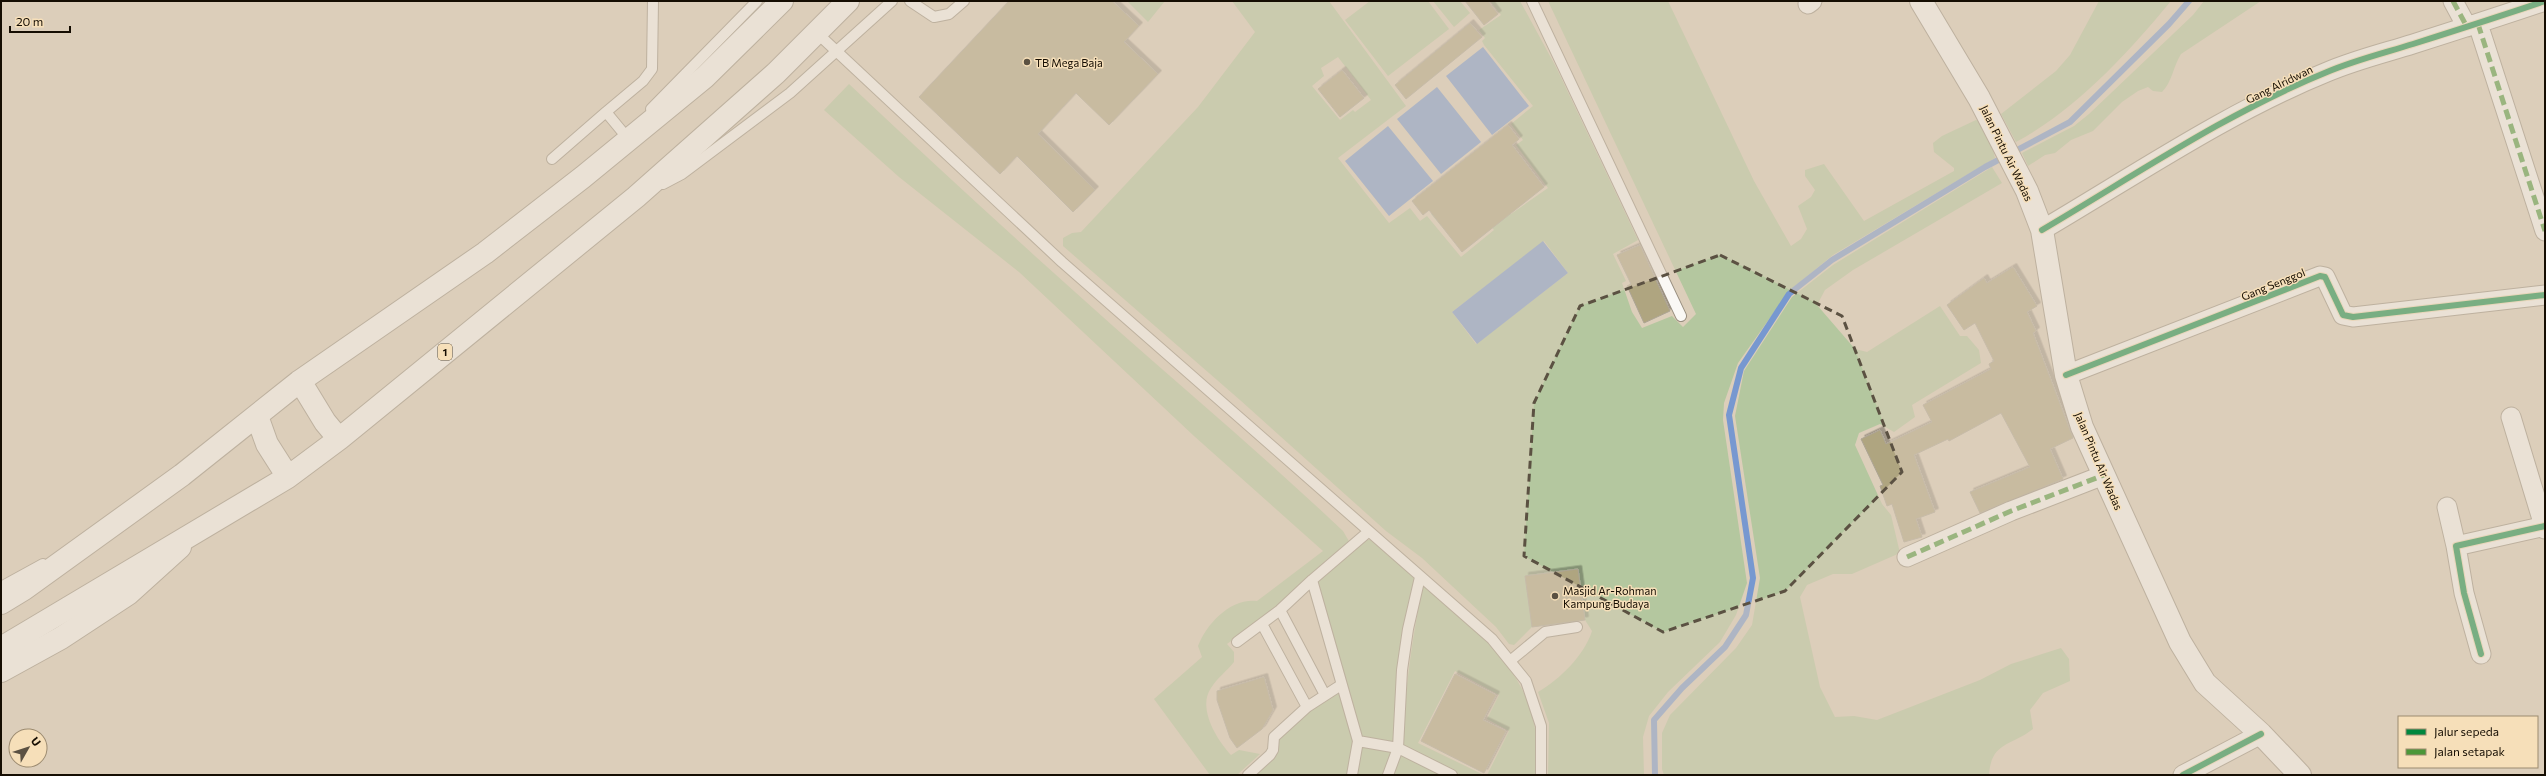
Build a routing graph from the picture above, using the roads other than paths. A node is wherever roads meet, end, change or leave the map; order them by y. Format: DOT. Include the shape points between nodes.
graph roads {
  1 [pos="653,1"];
  2 [pos="757,1"];
  3 [pos="782,1"];
  4 [pos="848,1"];
  5 [pos="892,1"];
  6 [pos="910,1"];
  7 [pos="964,1"];
  8 [pos="1532,1"];
  9 [pos="1921,1"];
  10 [pos="2453,1"];
  11 [pos="2545,1"];
  12 [pos="2472,26"];
  13 [pos="817,33"];
  14 [pos="836,52"];
  15 [pos="606,112"];
  16 [pos="625,134"];
  17 [pos="552,159"];
  18 [pos="583,177"];
  19 [pos="636,197"];
  20 [pos="2042,230"];
  21 [pos="2545,231"];
  22 [pos="2545,295"];
  23 [pos="1681,316"];
  24 [pos="2066,375"];
  25 [pos="300,381"];
  26 [pos="257,416"];
  27 [pos="2511,417"];
  28 [pos="339,439"];
  29 [pos="2104,475"];
  30 [pos="288,477"];
  31 [pos="2447,507"];
  32 [pos="117,523"];
  33 [pos="2545,527"];
  34 [pos="1368,532"];
  35 [pos="195,534"];
  36 [pos="2456,546"];
  37 [pos="1907,557"];
  38 [pos="1420,577"];
  39 [pos="1312,580"];
  40 [pos="1,587"];
  41 [pos="1,603"];
  42 [pos="1280,610"];
  43 [pos="1262,624"];
  44 [pos="1577,627"];
  45 [pos="1237,642"];
  46 [pos="1,648"];
  47 [pos="2481,654"];
  48 [pos="1510,661"];
  49 [pos="1,671"];
  50 [pos="1341,685"];
  51 [pos="1325,695"];
  52 [pos="1307,706"];
  53 [pos="2261,734"];
  54 [pos="1358,741"];
  55 [pos="1398,748"];
  56 [pos="1248,775"];
  57 [pos="1352,775"];
  58 [pos="1388,775"];
  59 [pos="1452,775"];
  60 [pos="1542,775"];
  61 [pos="2183,775"];
  62 [pos="2300,775"];
  1 -- 15 [label="lane" via="652,69 638,85"];
  2 -- 16 [label="lane"];
  3 -- 18 [label="main road" via="705,77"];
  4 -- 13 [label="main road, 1"];
  5 -- 14 [label="lane"];
  6 -- 7 [label="lane" via="934,17 949,14"];
  8 -- 23 [label="lane"];
  9 -- 20 [label="main road, Jalan Pintu Air Wadas" via="2003,142"];
  10 -- 12 [label="street"];
  11 -- 12 [label="street, Gang Alridwan"];
  12 -- 20 [label="street, Gang Alridwan" via="2359,59 2276,95"];
  12 -- 21 [label="street"];
  13 -- 14 [label="lane"];
  13 -- 19 [label="main road, 1" via="776,73"];
  14 -- 19 [label="lane" via="790,93 682,174"];
  14 -- 34 [label="lane" via="1062,262"];
  15 -- 16 [label="lane"];
  15 -- 17 [label="lane"];
  16 -- 18 [label="lane"];
  18 -- 25 [label="main road" via="485,253"];
  19 -- 28 [label="main road, 1"];
  20 -- 24 [label="main road, Jalan Pintu Air Wadas"];
  22 -- 24 [label="street, Gang Senggol" via="2353,317 2343,315 2325,277 2320,276"];
  24 -- 29 [label="main road, Jalan Pintu Air Wadas" via="2082,427"];
  25 -- 26 [label="main road"];
  25 -- 28 [label="main road" via="325,422"];
  26 -- 30 [label="main road" via="267,444"];
  26 -- 32 [label="main road"];
  27 -- 33 [label="street"];
  28 -- 30 [label="main road, 1"];
  29 -- 37 [label="street"];
  29 -- 53 [label="main road, Jalan Pintu Air Wadas" via="2191,662 2205,683"];
  30 -- 35 [label="main road, 1"];
  31 -- 36 [label="street"];
  32 -- 40 [label="lane"];
  32 -- 41 [label="main road"];
  33 -- 36 [label="street"];
  34 -- 38 [label="lane"];
  34 -- 39 [label="lane"];
  35 -- 46 [label="main road, 1"];
  35 -- 49 [label="main road" via="128,594 61,638"];
  36 -- 47 [label="street" via="2464,593"];
  38 -- 48 [label="lane" via="1492,639"];
  38 -- 55 [label="lane" via="1402,670"];
  39 -- 42 [label="lane"];
  39 -- 50 [label="lane"];
  42 -- 43 [label="lane"];
  42 -- 51 [label="lane"];
  43 -- 45 [label="lane"];
  43 -- 52 [label="lane"];
  44 -- 48 [label="lane" via="1545,632"];
  48 -- 60 [label="lane" via="1526,681 1541,726"];
  50 -- 51 [label="lane"];
  50 -- 54 [label="lane"];
  51 -- 52 [label="lane"];
  52 -- 56 [label="lane" via="1274,737 1270,755"];
  53 -- 61 [label="street"];
  53 -- 62 [label="main road, Jalan Pintu Air Wadas"];
  54 -- 55 [label="lane"];
  54 -- 57 [label="lane"];
  55 -- 58 [label="lane"];
  55 -- 59 [label="lane"];
}
